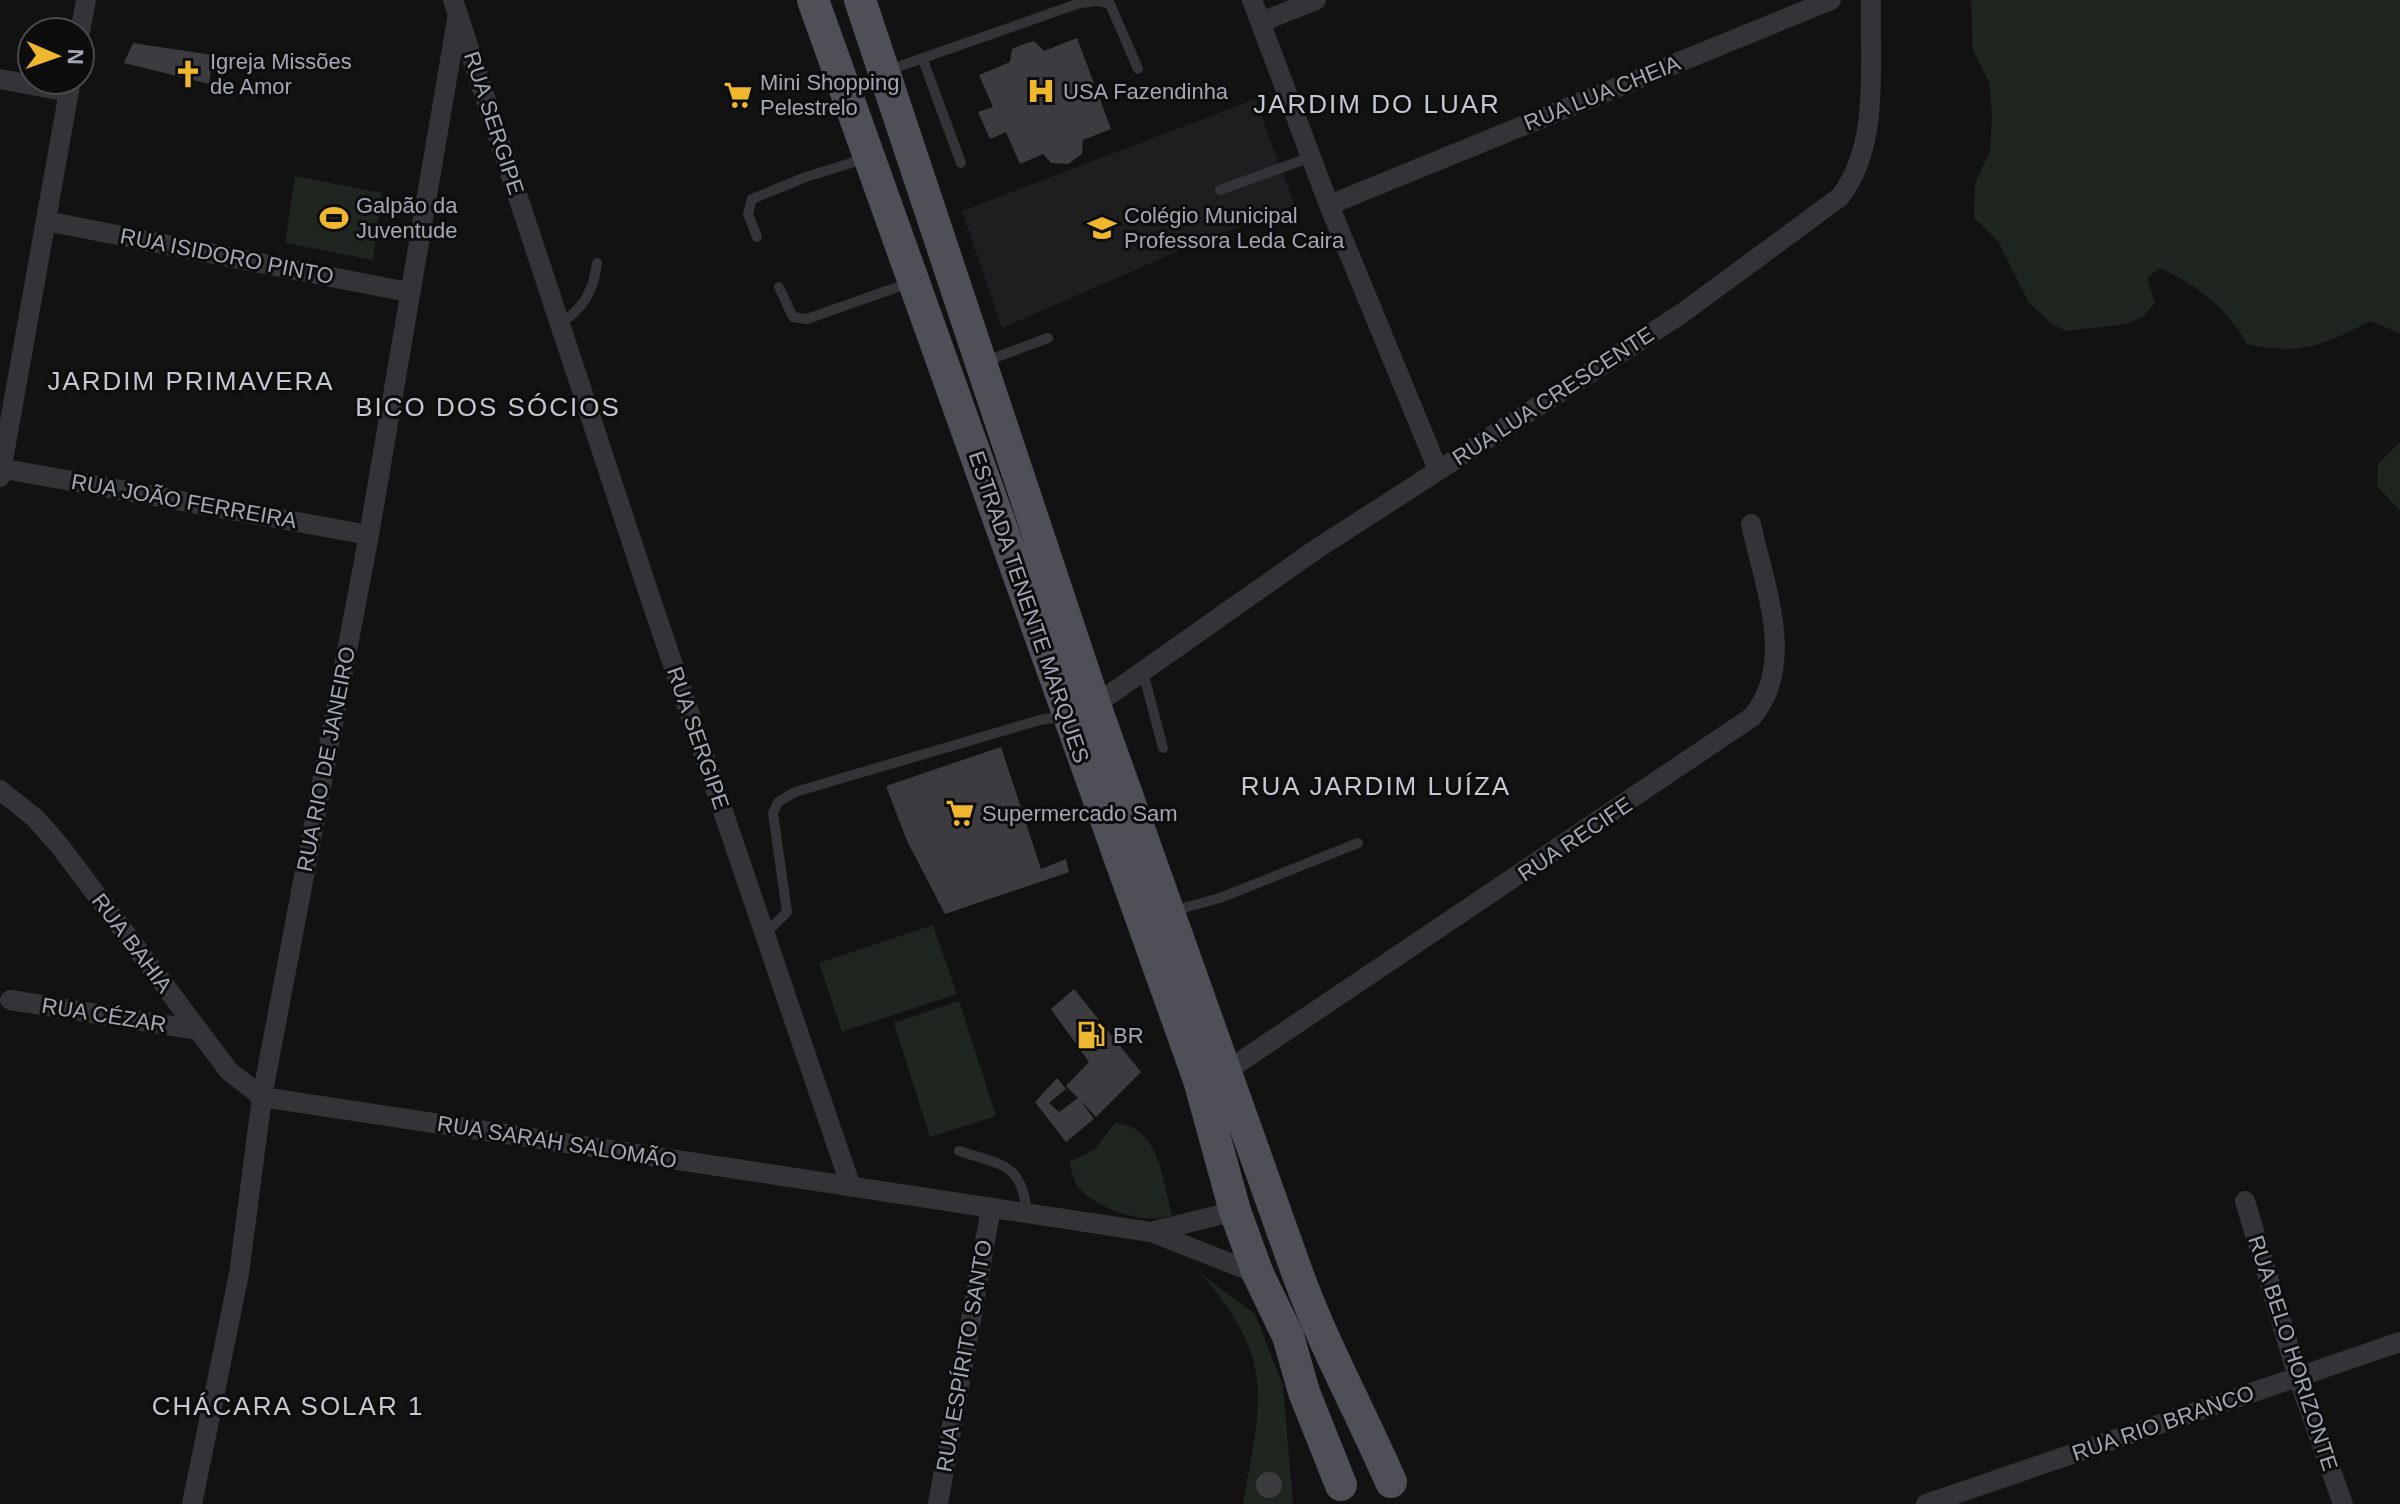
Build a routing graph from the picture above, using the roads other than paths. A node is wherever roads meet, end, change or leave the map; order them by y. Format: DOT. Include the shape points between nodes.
graph roads {
  1 [pos="813,0"];
  2 [pos="860,0"];
  3 [pos="1252,0"];
  4 [pos="1316,0"];
  5 [pos="1831,0"];
  6 [pos="1871,0"];
  7 [pos="455,7"];
  8 [pos="1261,22"];
  9 [pos="923,60"];
  10 [pos="1138,69"];
  11 [pos="884,72"];
  12 [pos="68,96"];
  13 [pos="1311,157"];
  14 [pos="870,158"];
  15 [pos="961,163"];
  16 [pos="1220,190"];
  17 [pos="1329,205"];
  18 [pos="46,221"];
  19 [pos="757,237"];
  20 [pos="597,263"];
  21 [pos="914,280"];
  22 [pos="779,287"];
  23 [pos="408,292"];
  24 [pos="560,324"];
  25 [pos="1048,338"];
  26 [pos="983,362"];
  27 [pos="1438,470"];
  28 [pos="1,471"];
  29 [pos="1751,524"];
  30 [pos="369,535"];
  31 [pos="1143,672"];
  32 [pos="1081,711"];
  33 [pos="1163,748"];
  34 [pos="0,790"];
  35 [pos="1358,843"];
  36 [pos="1171,911"];
  37 [pos="766,933"];
  38 [pos="10,1000"];
  39 [pos="198,1030"];
  40 [pos="1228,1070"];
  41 [pos="262,1097"];
  42 [pos="959,1151"];
  43 [pos="851,1187"];
  44 [pos="2245,1201"];
  45 [pos="991,1208"];
  46 [pos="1235,1211"];
  47 [pos="1027,1213"];
  48 [pos="1151,1232"];
  49 [pos="1258,1274"];
  50 [pos="1298,1275"];
  51 [pos="2400,1342"];
  52 [pos="2298,1377"];
  53 [pos="1393,1493"];
  54 [pos="1334,1496"];
  55 [pos="192,1504"];
  56 [pos="938,1504"];
  57 [pos="1926,1504"];
  58 [pos="2343,1504"];
  1 -- 14 [label="main road, ESTRADA TENENTE MARQUES"];
  2 -- 11 [label="main road, ESTRADA TENENTE MARQUES"];
  3 -- 8 [label="street"];
  4 -- 8 [label="street"];
  5 -- 17 [label="street, RUA LUA CHEIA"];
  6 -- 27 [label="street, RUA LUA CRESCENTE" via="1866,142 1854,179 1840,197 1681,314"];
  7 -- 23 [label="street, RUA RIO DE JANEIRO"];
  7 -- 24 [label="street, RUA SERGIPE"];
  8 -- 13 [label="street"];
  9 -- 10 [label="lane" via="1098,1 1110,4"];
  9 -- 11 [label="lane"];
  9 -- 15 [label="lane"];
  11 -- 26 [label="main road, ESTRADA TENENTE MARQUES"];
  12 -- 18 [label="street"];
  13 -- 16 [label="lane"];
  13 -- 17 [label="street"];
  14 -- 19 [label="lane" via="752,199 748,214"];
  14 -- 21 [label="main road, ESTRADA TENENTE MARQUES"];
  17 -- 27 [label="street"];
  18 -- 23 [label="street, RUA ISIDORO PINTO"];
  18 -- 28 [label="street"];
  20 -- 24 [label="lane" via="594,287 581,309"];
  21 -- 22 [label="lane" via="807,319 793,317"];
  21 -- 32 [label="main road, ESTRADA TENENTE MARQUES"];
  23 -- 30 [label="street, RUA RIO DE JANEIRO"];
  24 -- 37 [label="street, RUA SERGIPE"];
  25 -- 26 [label="lane"];
  26 -- 32 [label="main road, ESTRADA TENENTE MARQUES"];
  27 -- 31 [label="street, RUA LUA CRESCENTE"];
  28 -- 30 [label="street, RUA JOÃO FERREIRA"];
  29 -- 40 [label="street, RUA RECIFE" via="1776,661 1772,685 1752,717"];
  30 -- 41 [label="street, RUA RIO DE JANEIRO"];
  31 -- 32 [label="street, RUA LUA CRESCENTE"];
  31 -- 33 [label="lane"];
  32 -- 36 [label="main road, ESTRADA TENENTE MARQUES"];
  32 -- 37 [label="lane" via="795,792 778,802 773,813 787,912"];
  32 -- 46 [label="main road, ESTRADA TENENTE MARQUES" via="1199,1080"];
  34 -- 39 [label="street, RUA BAHIA" via="59,845"];
  35 -- 36 [label="lane" via="1220,898"];
  36 -- 40 [label="main road, ESTRADA TENENTE MARQUES"];
  37 -- 43 [label="street, RUA SERGIPE"];
  38 -- 39 [label="street, RUA CÉZAR"];
  39 -- 41 [label="street, RUA BAHIA" via="229,1071"];
  40 -- 50 [label="main road, ESTRADA TENENTE MARQUES"];
  41 -- 43 [label="street, RUA SARAH SALOMÃO"];
  41 -- 55 [label="street, RUA RIO DE JANEIRO" via="239,1274"];
  42 -- 47 [label="lane" via="1010,1167 1020,1180"];
  43 -- 45 [label="street"];
  44 -- 52 [label="street, RUA BELO HORIZONTE"];
  45 -- 47 [label="street"];
  45 -- 56 [label="street, RUA ESPÍRITO SANTO"];
  46 -- 48 [label="street"];
  46 -- 49 [label="main road, ESTRADA TENENTE MARQUES"];
  46 -- 50 [label="main road" via="1267,1212 1285,1261"];
  47 -- 48 [label="street"];
  48 -- 49 [label="street"];
  49 -- 54 [label="main road, ESTRADA TENENTE MARQUES" via="1288,1336"];
  50 -- 53 [label="main road, ESTRADA TENENTE MARQUES"];
  51 -- 52 [label="street, RUA RIO BRANCO"];
  52 -- 57 [label="street, RUA RIO BRANCO"];
  52 -- 58 [label="street, RUA BELO HORIZONTE"];
  53 -- 54 [label="main road" via="1370,1469 1353,1472"];
}
